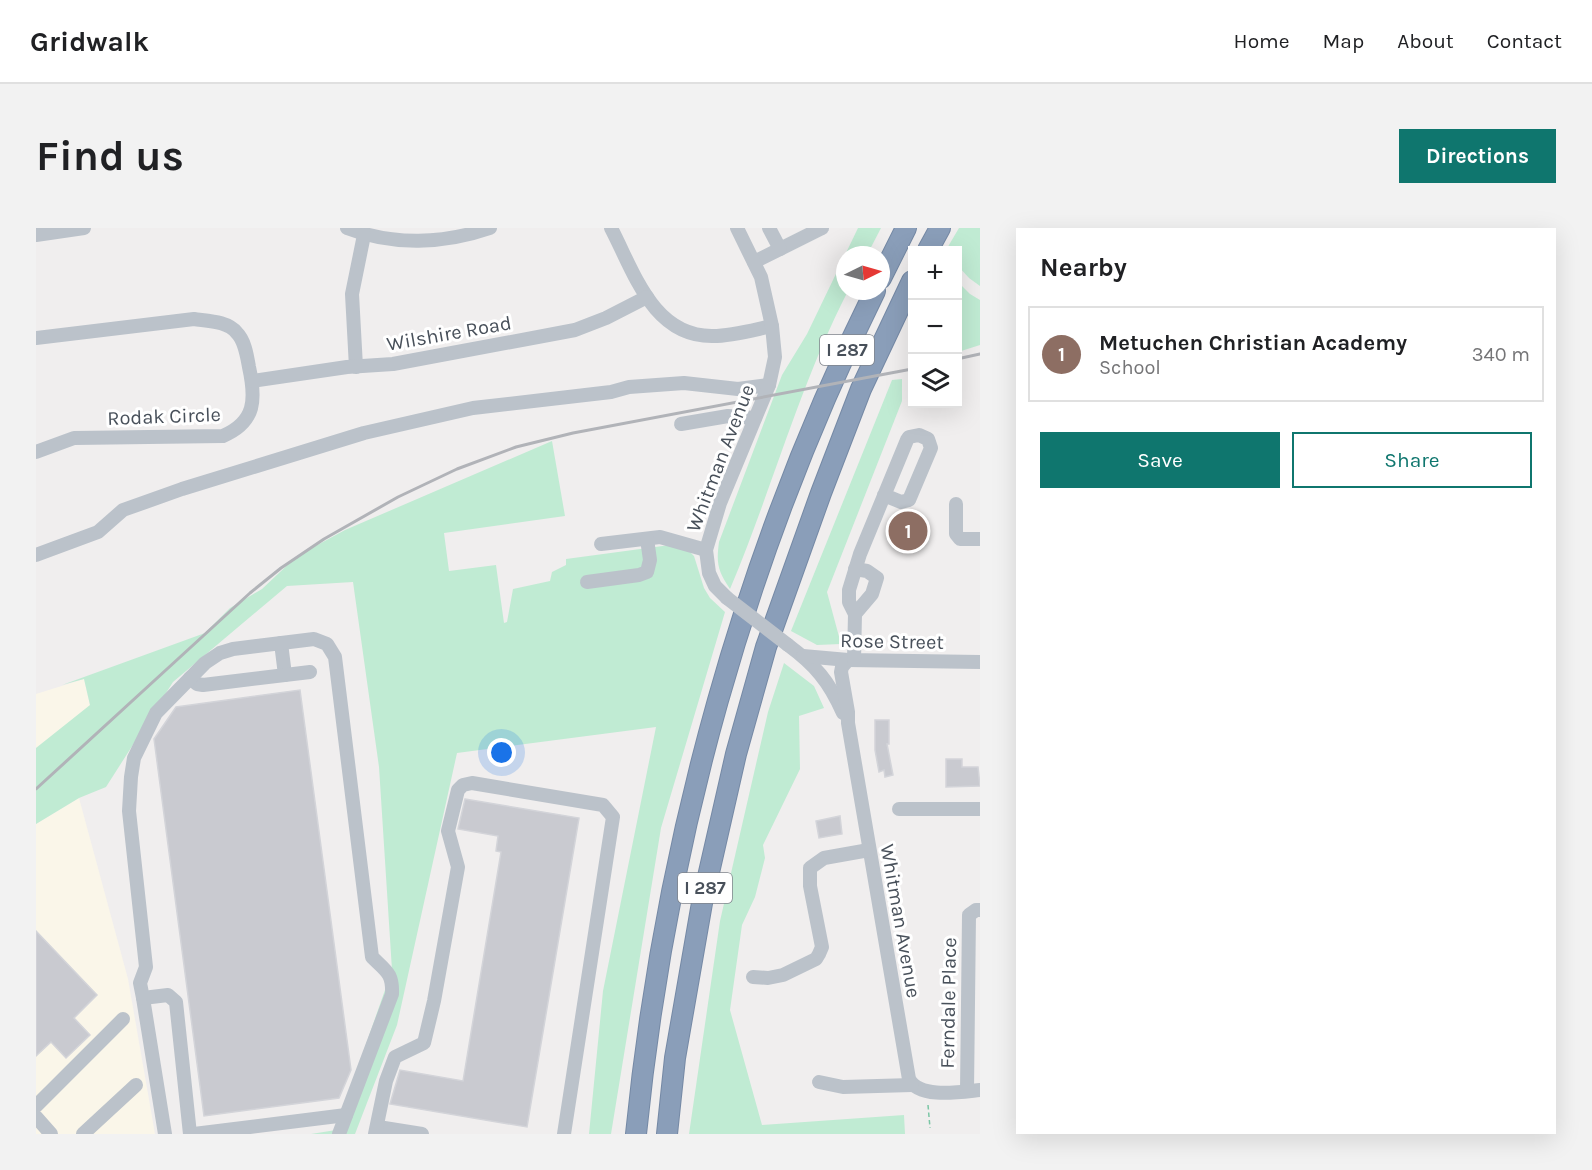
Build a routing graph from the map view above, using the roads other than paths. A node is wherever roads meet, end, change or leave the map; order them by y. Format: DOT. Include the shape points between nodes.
graph roads {
  1 [pos="84,228"];
  2 [pos="347,228"];
  3 [pos="490,228"];
  4 [pos="611,228"];
  5 [pos="737,228"];
  6 [pos="769,228"];
  7 [pos="822,228"];
  8 [pos="906,228"];
  9 [pos="940,228"];
  10 [pos="36,235"];
  11 [pos="364,235"];
  12 [pos="930,246"];
  13 [pos="780,249"];
  14 [pos="890,260"];
  15 [pos="754,262"];
  16 [pos="908,289"];
  17 [pos="647,297"];
  18 [pos="871,300"];
  19 [pos="772,326"];
  20 [pos="36,338"];
  21 [pos="356,367"];
  22 [pos="252,381"];
  23 [pos="770,385"];
  24 [pos="755,418"];
  25 [pos="681,424"];
  26 [pos="36,452"];
  27 [pos="884,495"];
  28 [pos="956,504"];
  29 [pos="647,539"];
  30 [pos="980,539"];
  31 [pos="601,544"];
  32 [pos="706,550"];
  33 [pos="36,555"];
  34 [pos="855,569"];
  35 [pos="587,582"];
  36 [pos="855,614"];
  37 [pos="281,643"];
  38 [pos="803,656"];
  39 [pos="851,660"];
  40 [pos="980,662"];
  41 [pos="310,672"];
  42 [pos="285,675"];
  43 [pos="190,678"];
  44 [pos="848,723"];
  45 [pos="899,808"];
  46 [pos="980,809"];
  47 [pos="869,850"];
  48 [pos="974,912"];
  49 [pos="753,977"];
  50 [pos="143,998"];
  51 [pos="123,1019"];
  52 [pos="819,1082"];
  53 [pos="136,1085"];
  54 [pos="919,1088"];
  55 [pos="973,1091"];
  56 [pos="36,1106"];
  57 [pos="346,1115"];
  58 [pos="36,1117"];
  59 [pos="376,1131"];
  60 [pos="51,1134"];
  61 [pos="83,1134"];
  62 [pos="165,1134"];
  63 [pos="192,1134"];
  64 [pos="339,1134"];
  65 [pos="422,1134"];
  66 [pos="564,1134"];
  67 [pos="636,1134"];
  68 [pos="667,1134"];
  1 -- 10 [label="street"];
  2 -- 11 [label="street"];
  3 -- 11 [label="street" via="439,241"];
  4 -- 17 [label="street"];
  5 -- 15 [label="street, Whitman Avenue"];
  6 -- 13 [label="street"];
  7 -- 13 [label="street"];
  8 -- 14 [label="highway"];
  9 -- 12 [label="highway"];
  11 -- 21 [label="street" via="352,294"];
  13 -- 15 [label="street"];
  15 -- 19 [label="street, Whitman Avenue"];
  16 -- 68 [label="highway, I 287" via="861,389 766,647 733,765 702,903 675,1058"];
  17 -- 19 [label="street" via="653,308 675,327 699,335 723,336"];
  17 -- 21 [label="street, Wilshire Road" via="575,330 393,364"];
  18 -- 67 [label="highway, I 287" via="788,492 720,696 667,921"];
  19 -- 23 [label="street, Whitman Avenue" via="775,357"];
  20 -- 22 [label="street, Rodak Circle" via="194,320 212,322 238,333"];
  21 -- 22 [label="street, Wilshire Road"];
  22 -- 26 [label="street, Rodak Circle" via="249,415 235,431 223,436 74,438"];
  23 -- 24 [label="street, Whitman Avenue"];
  23 -- 33 [label="street" via="738,389 684,383 629,387 433,416 182,489 123,510 98,532"];
  24 -- 25 [label="street" via="728,416"];
  24 -- 32 [label="street, Whitman Avenue" via="720,503"];
  27 -- 27 [label="street, Whitman Avenue" via="909,437 919,435 928,439 931,448 909,500 901,502"];
  27 -- 34 [label="street, Whitman Avenue"];
  28 -- 30 [label="street" via="956,534 960,539"];
  29 -- 31 [label="street"];
  29 -- 32 [label="street" via="660,537"];
  29 -- 35 [label="street" via="647,572"];
  32 -- 38 [label="street, Whitman Avenue, bridge" via="715,586"];
  34 -- 36 [label="street, Whitman Avenue" via="848,596"];
  34 -- 36 [label="street" via="873,573 877,578 872,594"];
  36 -- 39 [label="street, Whitman Avenue"];
  37 -- 42 [label="street"];
  37 -- 43 [label="street" via="220,653"];
  37 -- 57 [label="street" via="314,639 327,644 334,657 372,957 391,975 392,994"];
  38 -- 39 [label="street, Rose Street"];
  38 -- 44 [label="street, Whitman Avenue" via="830,686"];
  39 -- 40 [label="street, Rose Street"];
  39 -- 44 [label="street, Whitman Avenue" via="841,672"];
  41 -- 42 [label="street"];
  42 -- 43 [label="street" via="203,685"];
  43 -- 50 [label="street" via="156,713 134,758 131,777 129,811 146,967 140,983"];
  44 -- 47 [label="street, Whitman Avenue"];
  45 -- 46 [label="street"];
  47 -- 49 [label="street" via="824,858 810,868 822,947 816,959 776,977"];
  47 -- 54 [label="street, Whitman Avenue" via="906,1062"];
  48 -- 55 [label="street, Ferndale Place"];
  50 -- 62 [label="street"];
  50 -- 63 [label="street" via="168,995 176,1002"];
  51 -- 56 [label="street"];
  52 -- 54 [label="street" via="843,1087"];
  53 -- 61 [label="street"];
  54 -- 55 [label="street"];
  57 -- 63 [label="street"];
  57 -- 64 [label="street"];
  58 -- 60 [label="street"];
  59 -- 65 [label="street"];
  59 -- 66 [label="street" via="394,1057 424,1043 458,867 448,831 458,790 472,783 603,805 613,817"];
}
